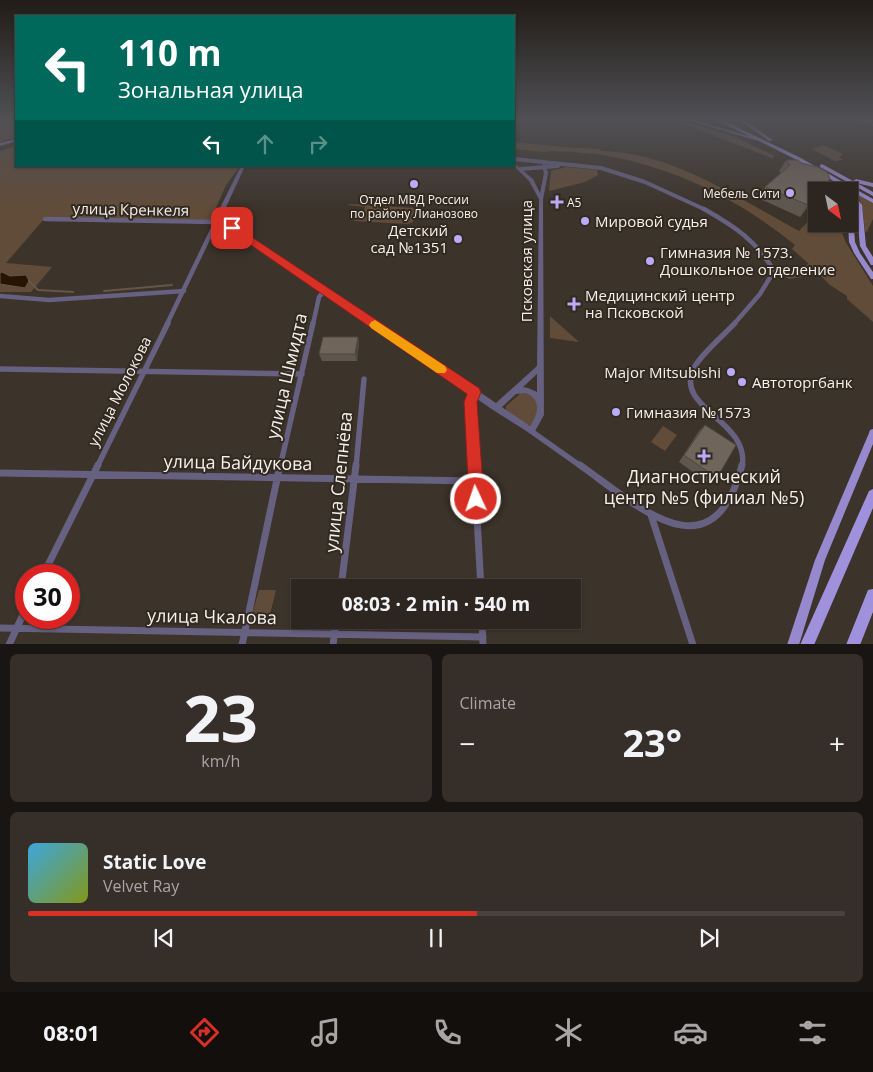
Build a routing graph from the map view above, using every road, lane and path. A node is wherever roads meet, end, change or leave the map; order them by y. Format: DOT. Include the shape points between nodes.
graph roads {
  1 [pos="782,149"];
  2 [pos="785,149"];
  3 [pos="515,159"];
  4 [pos="536,161"];
  5 [pos="515,165"];
  6 [pos="571,165"];
  7 [pos="244,167"];
  8 [pos="826,168"];
  9 [pos="520,169"];
  10 [pos="545,170"];
  11 [pos="828,175"];
  12 [pos="838,182"];
  13 [pos="873,185"];
  14 [pos="873,194"];
  15 [pos="541,199"];
  16 [pos="873,201"];
  17 [pos="858,203"];
  18 [pos="45,219"];
  19 [pos="217,220"];
  20 [pos="851,232"];
  21 [pos="873,263"];
  22 [pos="873,277"];
  23 [pos="184,291"];
  24 [pos="324,291"];
  25 [pos="0,296"];
  26 [pos="539,368"];
  27 [pos="0,369"];
  28 [pos="145,370"];
  29 [pos="302,374"];
  30 [pos="364,379"];
  31 [pos="514,391"];
  32 [pos="474,392"];
  33 [pos="540,401"];
  34 [pos="496,408"];
  35 [pos="531,431"];
  36 [pos="873,433"];
  37 [pos="0,473"];
  38 [pos="92,474"];
  39 [pos="278,478"];
  40 [pos="355,478"];
  41 [pos="475,482"];
  42 [pos="873,495"];
  43 [pos="651,514"];
  44 [pos="47,564"];
  45 [pos="342,579"];
  46 [pos="480,579"];
  47 [pos="873,595"];
  48 [pos="873,606"];
  49 [pos="0,628"];
  50 [pos="15,628"];
  51 [pos="16,629"];
  52 [pos="80,629"];
  53 [pos="335,629"];
  54 [pos="245,631"];
  55 [pos="335,633"];
  56 [pos="855,640"];
  57 [pos="483,641"];
  58 [pos="9,644"];
  59 [pos="242,644"];
  60 [pos="333,644"];
  61 [pos="692,644"];
  62 [pos="793,644"];
  63 [pos="807,644"];
  1 -- 11 [label="main road"];
  2 -- 8 [label="main road"];
  3 -- 4 [label="street"];
  4 -- 6 [label="street"];
  4 -- 10 [label="street"];
  5 -- 9 [label="street, Псковская улица"];
  6 -- 10 [label="street"];
  6 -- 43 [label="street" via="601,168 691,202 736,229 769,260 774,271 758,295 694,367 688,379 694,395 741,445 742,467 730,499 717,516 700,525 679,526"];
  7 -- 19 [label="street"];
  8 -- 13 [label="main road"];
  8 -- 14 [label="main road"];
  9 -- 10 [label="street"];
  9 -- 15 [label="street, Псковская улица" via="536,186"];
  10 -- 15 [label="street"];
  11 -- 12 [label="main road"];
  11 -- 16 [label="main road"];
  15 -- 26 [label="street, Псковская улица"];
  17 -- 21 [label="main road" via="863,246"];
  18 -- 19 [label="street, улица Кренкеля"];
  19 -- 23 [label="street, улица Молокова"];
  19 -- 24 [label="street"];
  20 -- 22 [label="main road" via="857,253"];
  23 -- 25 [label="street" via="49,300"];
  23 -- 28 [label="street, улица Молокова"];
  24 -- 29 [label="street, улица Шмидта" via="319,297"];
  24 -- 32 [label="street"];
  26 -- 31 [label="street"];
  26 -- 33 [label="street, Псковская улица"];
  27 -- 28 [label="street"];
  28 -- 29 [label="street"];
  28 -- 38 [label="street, улица Молокова"];
  29 -- 39 [label="street, улица Шмидта"];
  30 -- 40 [label="street, улица Слепнёва"];
  31 -- 33 [label="street" via="531,392"];
  31 -- 34 [label="street"];
  32 -- 34 [label="street"];
  32 -- 41 [label="street" via="471,402"];
  33 -- 35 [label="street, Псковская улица" via="538,420"];
  34 -- 35 [label="street"];
  35 -- 43 [label="street"];
  36 -- 62 [label="main road" via="820,560"];
  37 -- 38 [label="street, улица Байдукова"];
  38 -- 39 [label="street, улица Байдукова"];
  38 -- 44 [label="street, улица Молокова"];
  39 -- 40 [label="street, улица Байдукова"];
  39 -- 54 [label="street, улица Шмидта"];
  40 -- 41 [label="street, улица Байдукова"];
  40 -- 45 [label="street, улица Слепнёва"];
  41 -- 46 [label="street"];
  42 -- 63 [label="highway"];
  43 -- 61 [label="street"];
  47 -- 56 [label="highway"];
  48 -- 56 [label="highway"];
  49 -- 50 [label="street, улица Чкалова"];
  51 -- 58 [label="street"];
  52 -- 54 [label="street, улица Чкалова"];
  53 -- 55 [label="street"];
  54 -- 55 [label="street, улица Чкалова"];
  54 -- 59 [label="street, улица Шмидта"];
  55 -- 57 [label="street, улица Чкалова"];
  55 -- 60 [label="street"];
}
